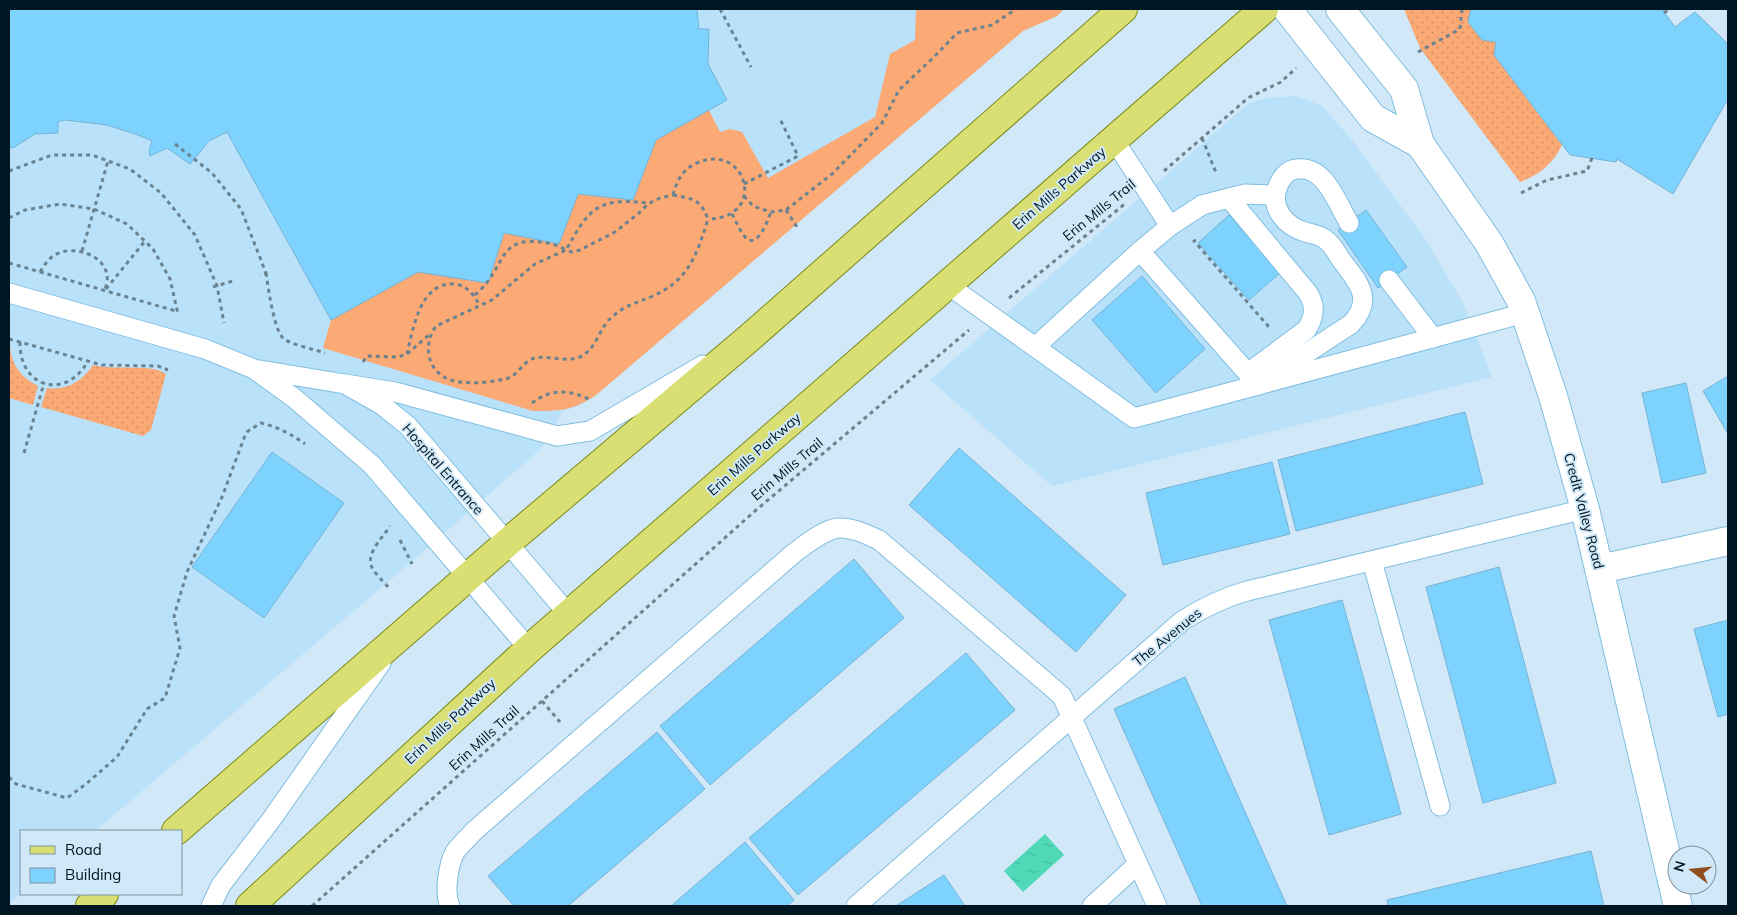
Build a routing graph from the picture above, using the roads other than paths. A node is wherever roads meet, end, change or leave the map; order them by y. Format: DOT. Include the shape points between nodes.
graph roads {
  1 [pos="1123,9"];
  2 [pos="1264,9"];
  3 [pos="1287,9"];
  4 [pos="1340,9"];
  5 [pos="1114,140"];
  6 [pos="1420,144"];
  7 [pos="1276,195"];
  8 [pos="1226,199"];
  9 [pos="1349,223"];
  10 [pos="1170,226"];
  11 [pos="1140,251"];
  12 [pos="1389,280"];
  13 [pos="948,285"];
  14 [pos="9,293"];
  15 [pos="1525,313"];
  16 [pos="1433,338"];
  17 [pos="748,339"];
  18 [pos="1034,347"];
  19 [pos="254,369"];
  20 [pos="1253,379"];
  21 [pos="344,384"];
  22 [pos="1585,508"];
  23 [pos="1728,541"];
  24 [pos="507,544"];
  25 [pos="1372,560"];
  26 [pos="1600,569"];
  27 [pos="468,578"];
  28 [pos="568,615"];
  29 [pos="397,639"];
  30 [pos="529,649"];
  31 [pos="1072,717"];
  32 [pos="1440,806"];
  33 [pos="177,830"];
  34 [pos="1138,864"];
  35 [pos="103,895"];
  36 [pos="90,906"];
  37 [pos="211,906"];
  38 [pos="250,906"];
  39 [pos="450,906"];
  40 [pos="856,906"];
  41 [pos="1092,906"];
  42 [pos="1157,906"];
  43 [pos="1678,906"];
  1 -- 17 [label="main road"];
  2 -- 5 [label="main road, Erin Mills Parkway"];
  3 -- 6 [label="street, Credit Valley Road" via="1373,118"];
  4 -- 6 [label="street, Credit Valley Road" via="1404,89"];
  5 -- 10 [label="lane"];
  5 -- 13 [label="main road, Erin Mills Parkway"];
  6 -- 15 [label="street, Credit Valley Road" via="1489,243 1522,301"];
  7 -- 8 [label="lane" via="1245,194"];
  7 -- 9 [label="lane" via="1285,174 1294,169 1312,171 1326,183"];
  7 -- 20 [label="lane" via="1278,211 1286,222 1295,229 1326,239 1357,280 1364,302 1351,324"];
  8 -- 10 [label="lane" via="1202,206"];
  8 -- 20 [label="lane" via="1313,301 1312,322 1306,330"];
  10 -- 11 [label="lane"];
  11 -- 18 [label="lane"];
  11 -- 20 [label="lane"];
  12 -- 16 [label="lane"];
  13 -- 18 [label="lane"];
  13 -- 28 [label="main road, Erin Mills Parkway"];
  14 -- 19 [label="lane, Hospital Entrance" via="205,348"];
  15 -- 16 [label="lane"];
  15 -- 22 [label="street, Credit Valley Road" via="1554,396"];
  16 -- 20 [label="lane"];
  17 -- 21 [label="lane" via="590,431 557,436 394,392"];
  17 -- 24 [label="main road"];
  18 -- 20 [label="lane" via="1134,418"];
  19 -- 21 [label="lane, Hospital Entrance"];
  19 -- 27 [label="lane, Hospital Entrance" via="294,398 372,465"];
  21 -- 24 [label="lane, Hospital Entrance" via="382,405 408,426"];
  22 -- 25 [label="lane, The Avenues"];
  22 -- 26 [label="street, Credit Valley Road"];
  23 -- 26 [label="street"];
  24 -- 27 [label="main road"];
  24 -- 28 [label="lane, Hospital Entrance"];
  25 -- 31 [label="lane, The Avenues" via="1247,591 1202,608 1182,621"];
  25 -- 32 [label="lane"];
  26 -- 43 [label="street, Credit Valley Road"];
  27 -- 29 [label="main road"];
  27 -- 30 [label="lane, Hospital Entrance"];
  28 -- 30 [label="main road, Erin Mills Parkway"];
  29 -- 33 [label="main road"];
  29 -- 37 [label="lane" via="271,820 221,884"];
  30 -- 38 [label="main road, Erin Mills Parkway"];
  31 -- 34 [label="lane"];
  31 -- 39 [label="lane" via="1062,696 879,540 859,531 838,528 813,539 794,553 474,831 455,852 448,877"];
  31 -- 40 [label="lane, The Avenues"];
  34 -- 41 [label="lane"];
  34 -- 42 [label="lane"];
  35 -- 36 [label="main road"];
}
